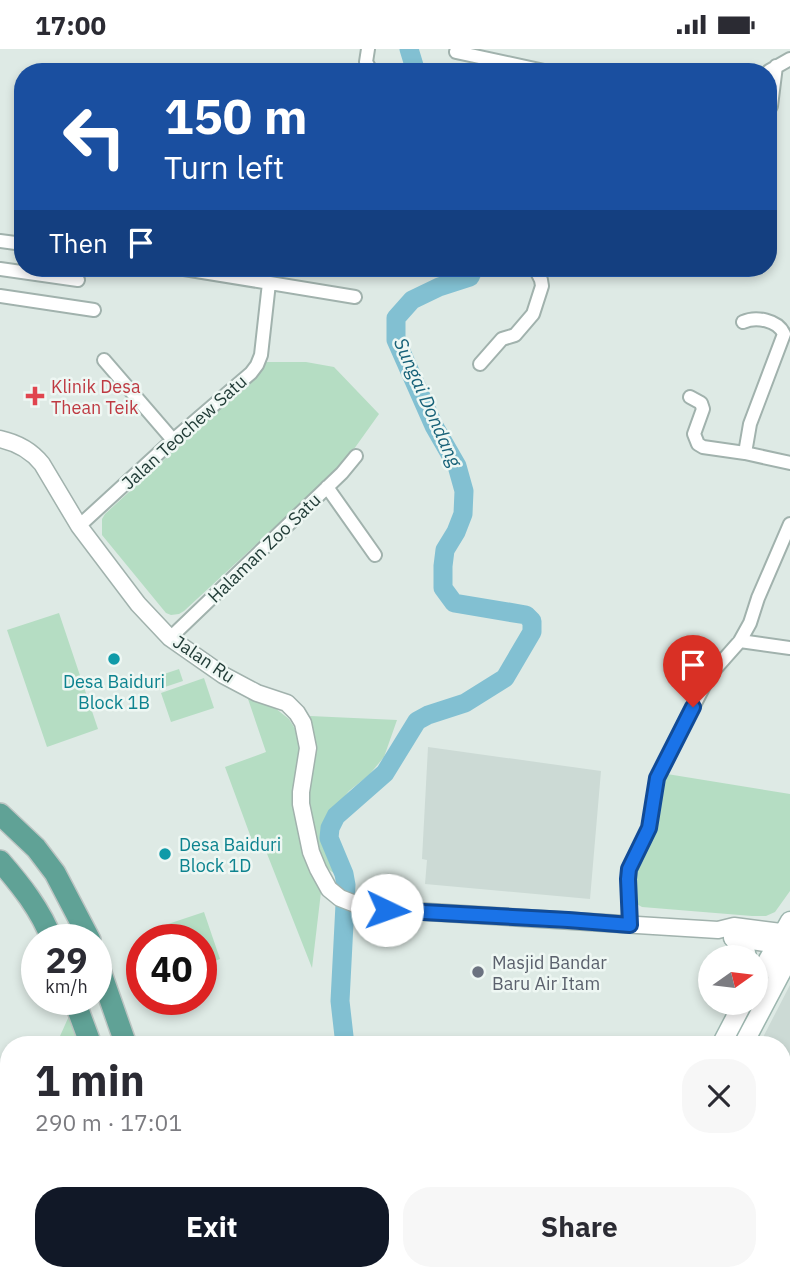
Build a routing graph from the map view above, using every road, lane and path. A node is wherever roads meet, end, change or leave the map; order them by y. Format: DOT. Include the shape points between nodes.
graph roads {
  1 [pos="782,49"];
  2 [pos="456,52"];
  3 [pos="790,58"];
  4 [pos="495,63"];
  5 [pos="57,277"];
  6 [pos="233,277"];
  7 [pos="540,277"];
  8 [pos="78,280"];
  9 [pos="269,283"];
  10 [pos="0,296"];
  11 [pos="355,297"];
  12 [pos="94,310"];
  13 [pos="743,322"];
  14 [pos="104,360"];
  15 [pos="480,364"];
  16 [pos="690,397"];
  17 [pos="0,439"];
  18 [pos="173,440"];
  19 [pos="745,453"];
  20 [pos="356,456"];
  21 [pos="790,463"];
  22 [pos="327,487"];
  23 [pos="790,524"];
  24 [pos="79,526"];
  25 [pos="375,555"];
  26 [pos="170,638"];
  27 [pos="740,641"];
  28 [pos="790,648"];
  29 [pos="0,814"];
  30 [pos="0,861"];
  31 [pos="44,924"];
  32 [pos="82,924"];
  33 [pos="630,925"];
  34 [pos="718,930"];
  35 [pos="734,939"];
  36 [pos="787,939"];
  37 [pos="741,945"];
  38 [pos="768,965"];
  39 [pos="112,1005"];
  40 [pos="80,1015"];
  41 [pos="736,1015"];
  42 [pos="88,1036"];
  43 [pos="123,1036"];
  44 [pos="726,1036"];
  45 [pos="747,1036"];
  1 -- 3 [label="street"];
  2 -- 4 [label="street"];
  5 -- 8 [label="street"];
  6 -- 9 [label="street"];
  7 -- 15 [label="street" via="542,286 533,314"];
  9 -- 11 [label="street"];
  9 -- 18 [label="street, Jalan Teochew Satu" via="257,365"];
  10 -- 12 [label="street"];
  13 -- 19 [label="street" via="759,319 782,328 784,334 750,424"];
  14 -- 18 [label="street"];
  16 -- 19 [label="street" via="703,409 694,433 698,444"];
  17 -- 24 [label="street, Jalan Ru" via="35,456"];
  18 -- 24 [label="street, Jalan Teochew Satu"];
  19 -- 21 [label="street"];
  20 -- 22 [label="street, Halaman Zoo Satu"];
  22 -- 25 [label="street"];
  22 -- 26 [label="street, Halaman Zoo Satu"];
  23 -- 27 [label="street"];
  24 -- 26 [label="street, Jalan Ru"];
  26 -- 33 [label="street, Jalan Ru" via="223,675 287,703 297,713 308,748 301,804 311,852 324,882 340,898 363,907"];
  27 -- 28 [label="street"];
  27 -- 33 [label="street" via="709,676 657,778 649,828 629,869"];
  29 -- 32 [label="main road" via="55,873"];
  30 -- 31 [label="main road"];
  33 -- 34 [label="street"];
  34 -- 35 [label="street"];
  34 -- 36 [label="street" via="734,926"];
  35 -- 36 [label="street"];
  35 -- 37 [label="main road"];
  36 -- 38 [label="main road"];
  36 -- 45 [label="main road"];
  39 -- 43 [label="main road"];
  40 -- 42 [label="main road"];
  41 -- 44 [label="main road"];
}
